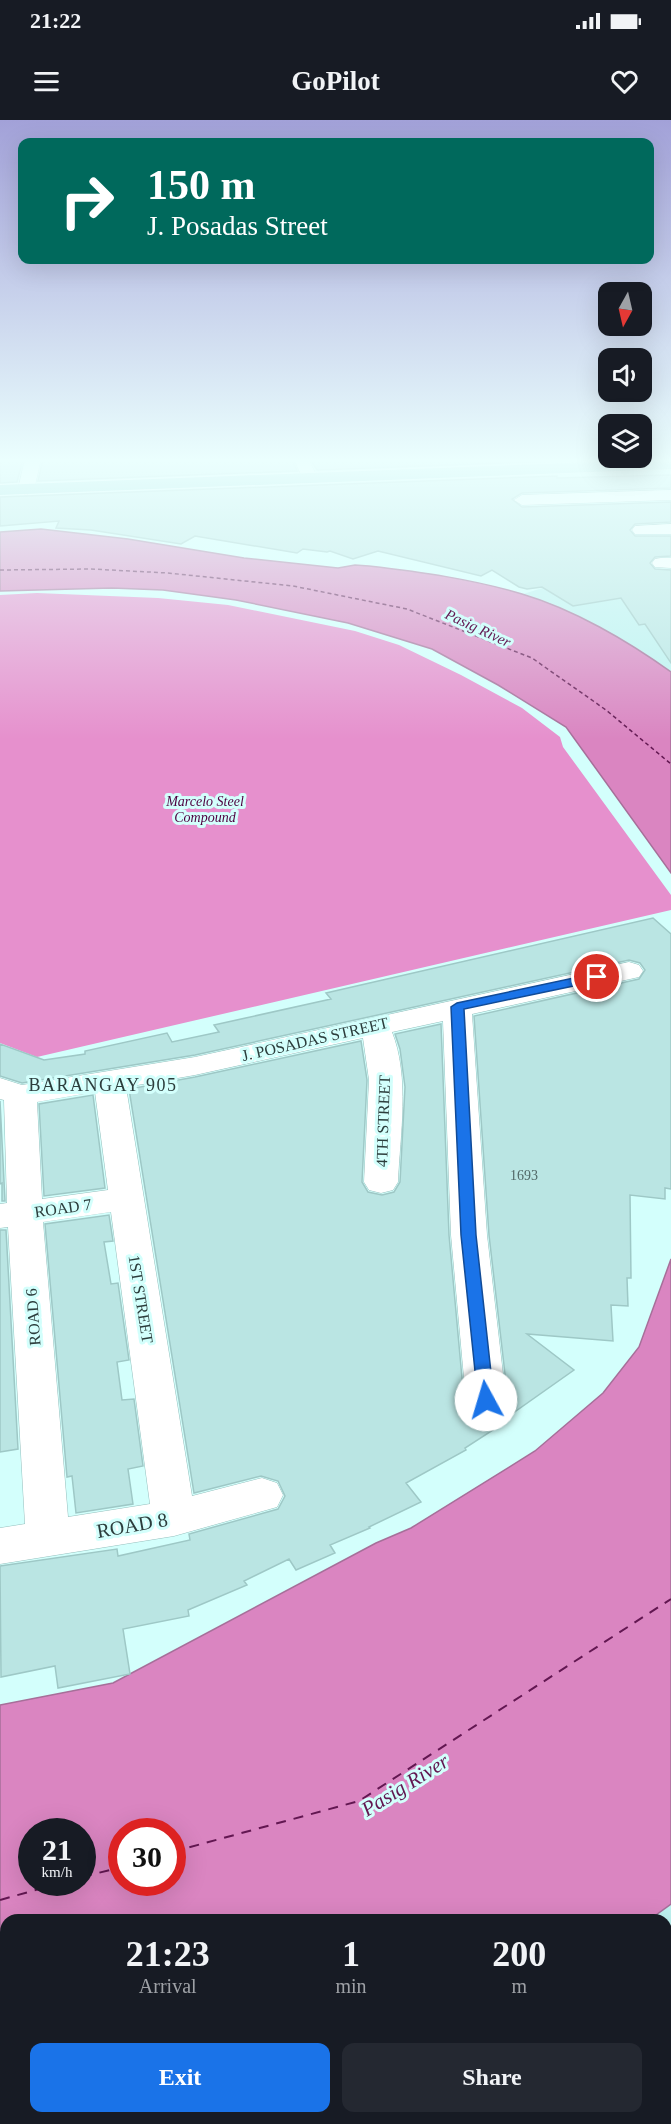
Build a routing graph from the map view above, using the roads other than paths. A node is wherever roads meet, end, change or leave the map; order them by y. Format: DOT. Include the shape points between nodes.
graph roads {
  1 [pos="629,971"];
  2 [pos="457,1007"];
  3 [pos="374,1026"];
  4 [pos="109,1081"];
  5 [pos="10,1091"];
  6 [pos="381,1182"];
  7 [pos="125,1199"];
  8 [pos="13,1214"];
  9 [pos="486,1400"];
  10 [pos="262,1495"];
  11 [pos="174,1518"];
  12 [pos="48,1538"];
  13 [pos="0,1546"];
  1 -- 2 [label="street, J. POSADAS STREET"];
  2 -- 3 [label="street, J. POSADAS STREET"];
  2 -- 9 [label="street" via="469,1235"];
  3 -- 4 [label="street, J. POSADAS STREET"];
  3 -- 6 [label="street, 4TH STREET" via="380,1036 385,1072"];
  4 -- 5 [label="street, J. POSADAS STREET"];
  4 -- 7 [label="street, 1ST STREET"];
  5 -- 8 [label="street, ROAD 6"];
  7 -- 8 [label="street, ROAD 7"];
  7 -- 11 [label="street, 1ST STREET"];
  8 -- 12 [label="street, ROAD 6"];
  10 -- 11 [label="street, ROAD 8"];
  11 -- 12 [label="street, ROAD 8"];
  12 -- 13 [label="street, ROAD 8"];
}
